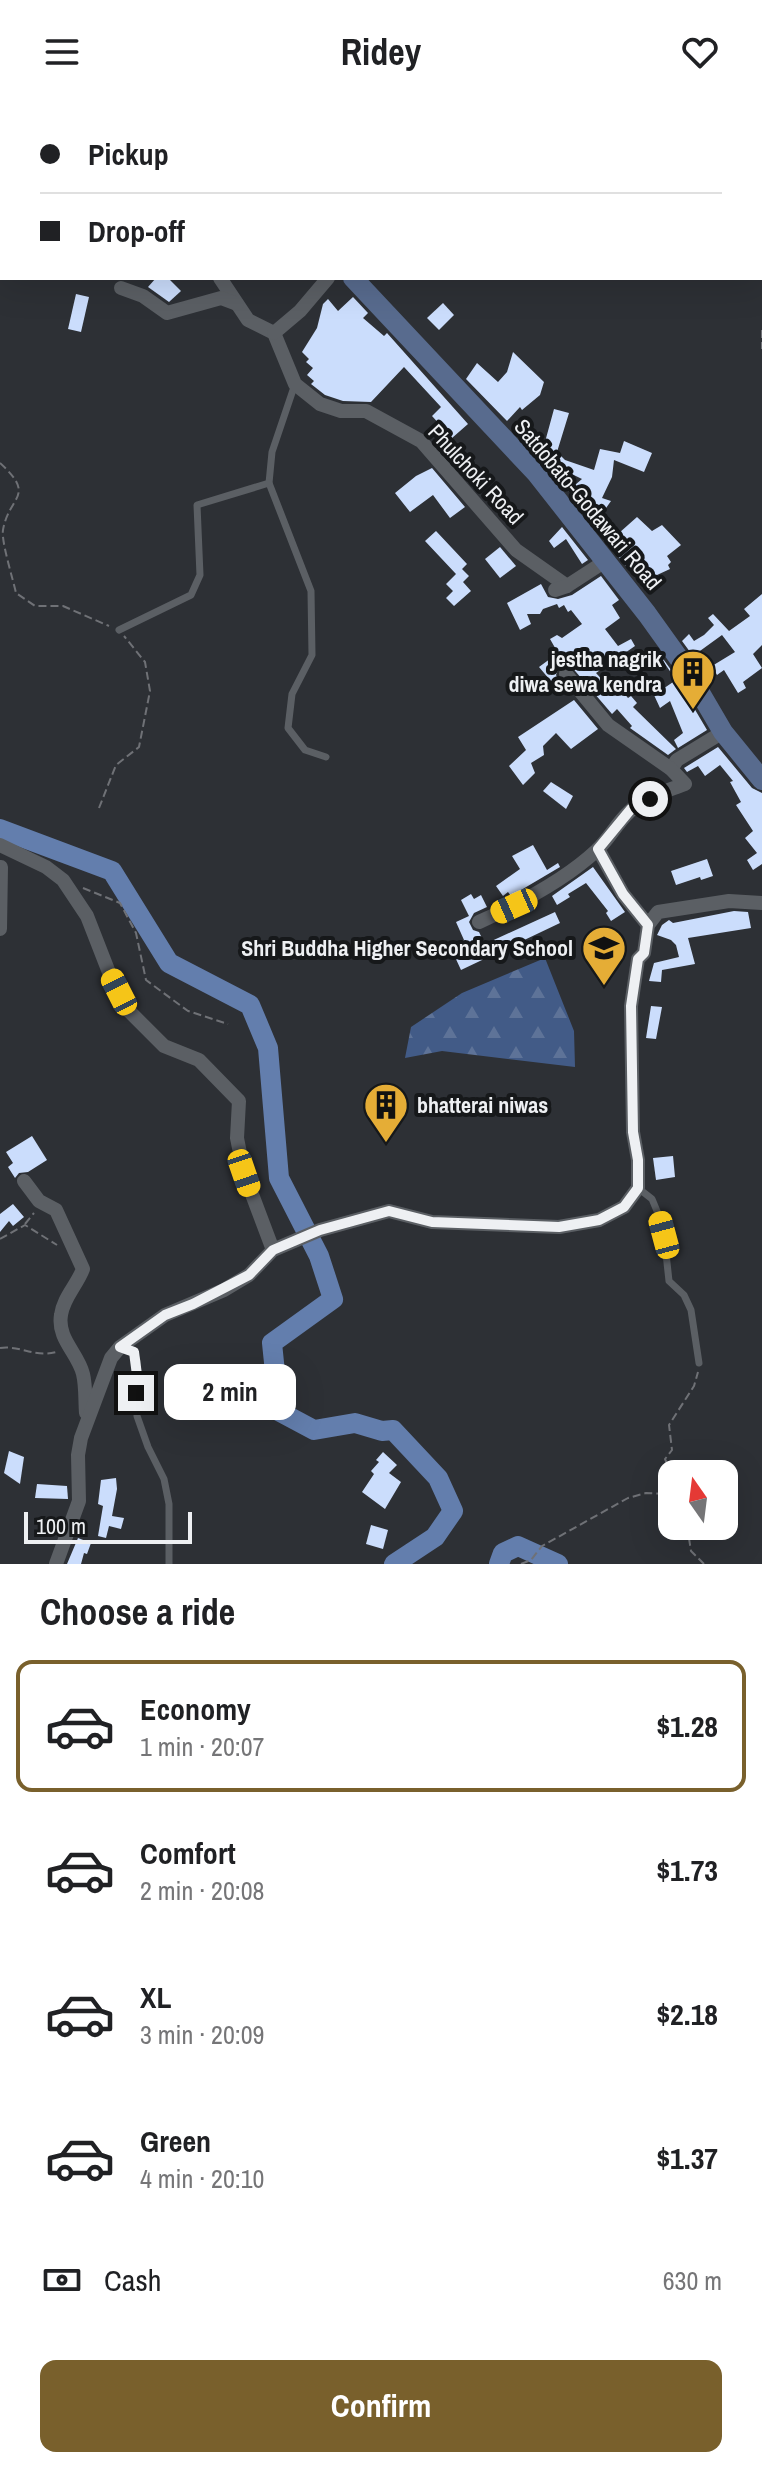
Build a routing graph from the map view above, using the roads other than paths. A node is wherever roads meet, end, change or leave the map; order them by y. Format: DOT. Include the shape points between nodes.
graph roads {
  1 [pos="221,280"];
  2 [pos="326,280"];
  3 [pos="355,280"];
  4 [pos="121,288"];
  5 [pos="237,304"];
  6 [pos="274,333"];
  7 [pos="295,384"];
  8 [pos="269,483"];
  9 [pos="607,560"];
  10 [pos="119,630"];
  11 [pos="566,674"];
  12 [pos="723,732"];
  13 [pos="326,757"];
  14 [pos="671,769"];
  15 [pos="762,780"];
  16 [pos="0,845"];
  17 [pos="598,849"];
  18 [pos="1,867"];
  19 [pos="762,903"];
  20 [pos="479,922"];
  21 [pos="648,925"];
  22 [pos="0,929"];
  23 [pos="24,1181"];
  24 [pos="638,1188"];
  25 [pos="273,1250"];
  26 [pos="120,1347"];
  27 [pos="699,1363"];
  28 [pos="87,1422"];
  29 [pos="56,1564"];
  30 [pos="169,1564"];
  1 -- 5 [label="street"];
  2 -- 6 [label="street"];
  3 -- 9 [label="street, Satdobato-Godawari Road" via="537,474"];
  4 -- 5 [label="street" via="167,313 221,298"];
  5 -- 6 [label="street" via="248,320"];
  6 -- 7 [label="street"];
  7 -- 8 [label="lane" via="272,452"];
  7 -- 9 [label="street, Phulchoki Road" via="320,404 366,411 421,441 516,550 561,588"];
  8 -- 10 [label="lane" via="197,505 200,575 191,595"];
  8 -- 13 [label="lane" via="311,591 312,655 292,694 288,728 305,750"];
  9 -- 12 [label="street, Satdobato-Godawari Road" via="679,658"];
  11 -- 14 [label="street" via="608,725"];
  12 -- 14 [label="street"];
  12 -- 15 [label="street, Satdobato-Godawari Road"];
  14 -- 17 [label="street" via="685,784 631,809"];
  16 -- 25 [label="street" via="63,880 87,916 127,1009 164,1046 199,1060 239,1101 237,1138 244,1173"];
  17 -- 20 [label="street" via="514,906"];
  17 -- 21 [label="street"];
  18 -- 22 [label="street"];
  19 -- 21 [label="street" via="729,901 658,912"];
  21 -- 24 [label="street" via="631,1006"];
  23 -- 28 [label="street" via="39,1201 56,1210 83,1269 66,1298 61,1333 83,1373"];
  24 -- 25 [label="street" via="624,1207 599,1220 559,1227 432,1222 389,1211"];
  24 -- 27 [label="lane" via="657,1211 669,1281 691,1310"];
  25 -- 26 [label="street" via="249,1275 165,1315"];
  26 -- 28 [label="street"];
  26 -- 30 [label="lane" via="134,1352 137,1416 164,1479"];
  28 -- 29 [label="street" via="78,1455 79,1501"];
}
